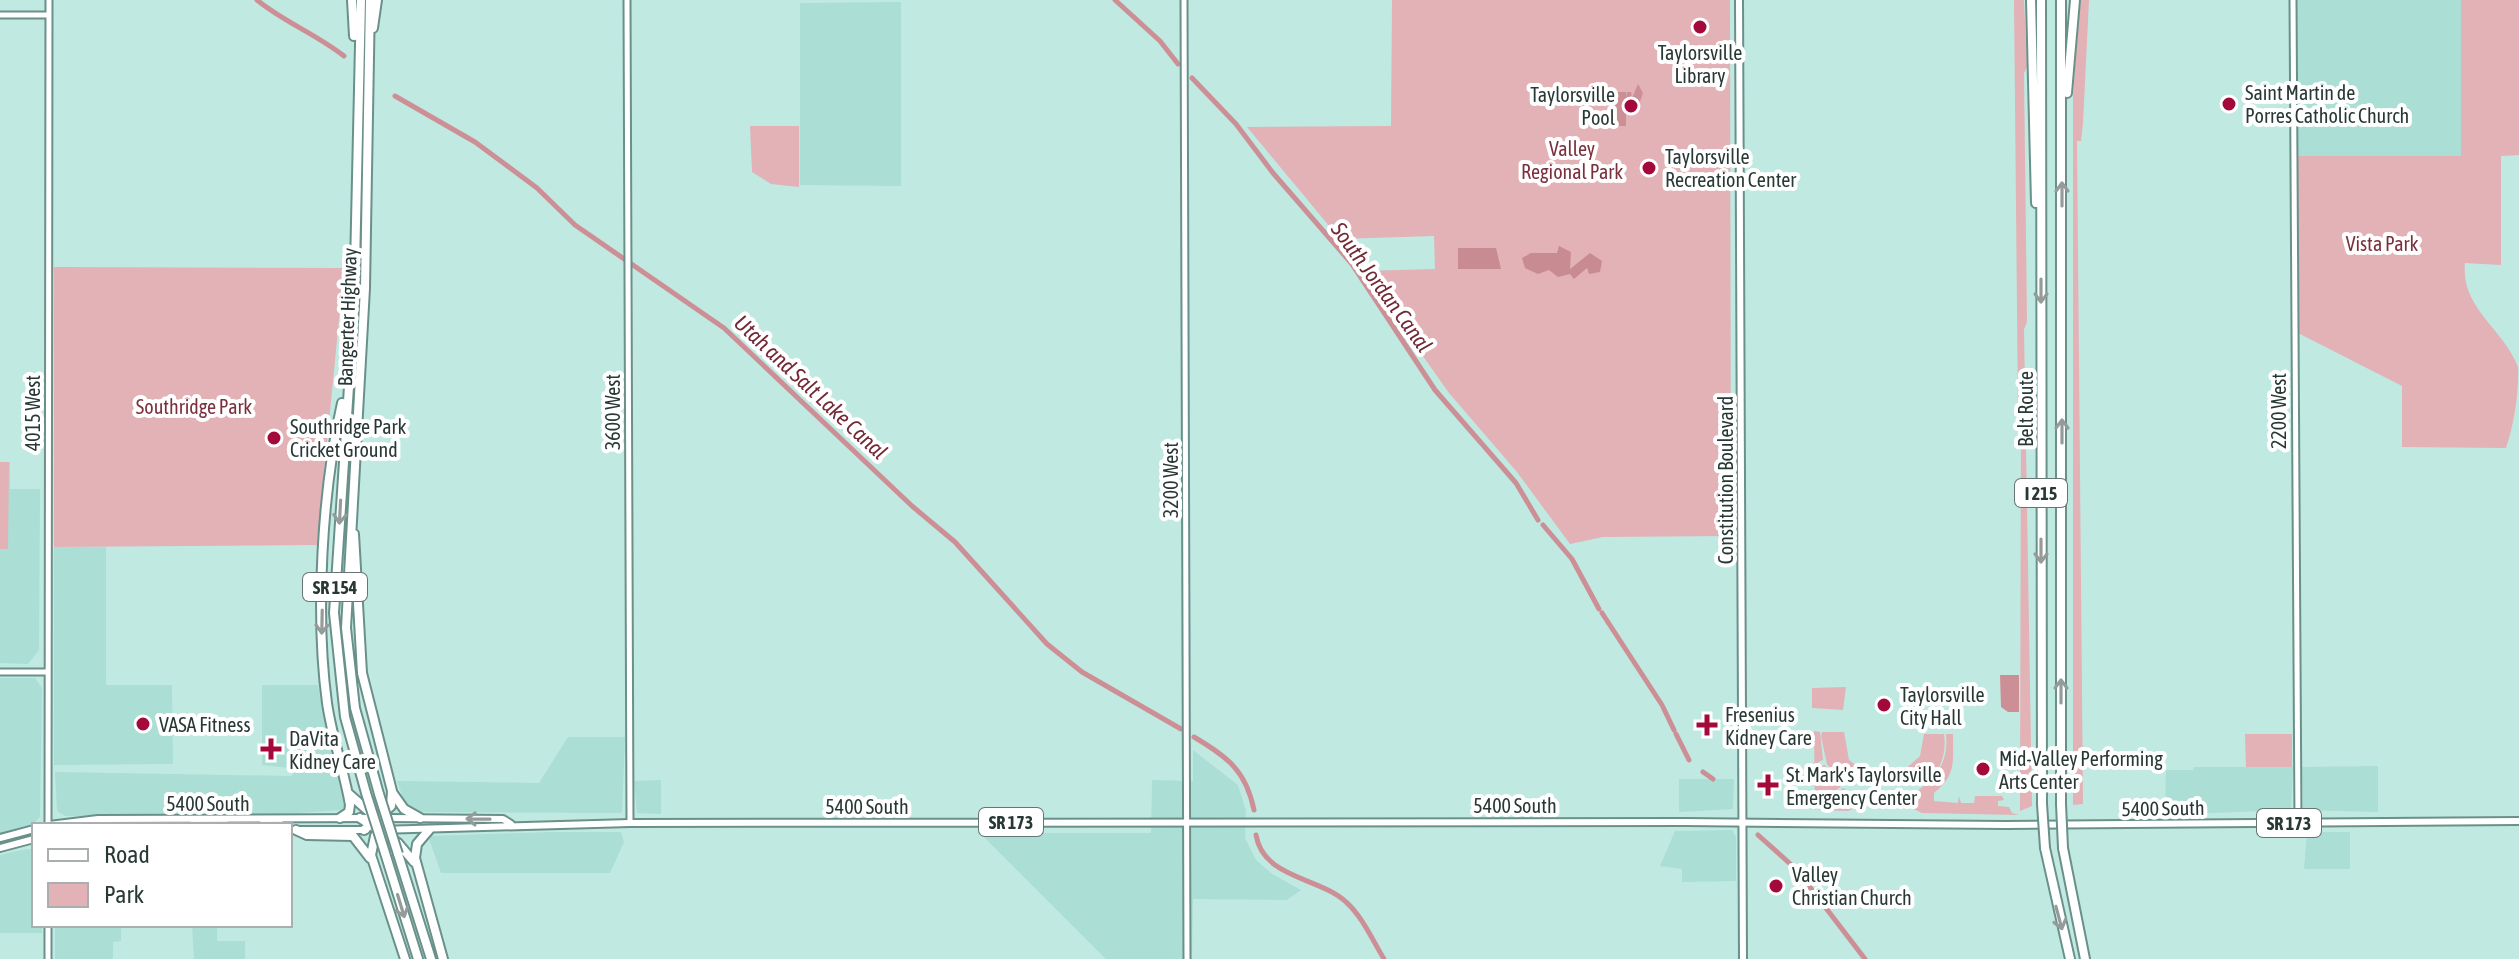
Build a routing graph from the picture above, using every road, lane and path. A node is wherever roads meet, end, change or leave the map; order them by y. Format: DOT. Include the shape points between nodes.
graph roads {
  1 [pos="49,0"];
  2 [pos="352,0"];
  3 [pos="361,0"];
  4 [pos="370,0"];
  5 [pos="377,0"];
  6 [pos="627,0"];
  7 [pos="1184,0"];
  8 [pos="1739,0"];
  9 [pos="2031,0"];
  10 [pos="2041,0"];
  11 [pos="2061,0"];
  12 [pos="2075,0"];
  13 [pos="2293,0"];
  14 [pos="0,15"];
  15 [pos="49,15"];
  16 [pos="366,60"];
  17 [pos="358,77"];
  18 [pos="2062,141"];
  19 [pos="2041,262"];
  20 [pos="348,378"];
  21 [pos="355,457"];
  22 [pos="0,672"];
  23 [pos="48,672"];
  24 [pos="392,791"];
  25 [pos="348,793"];
  26 [pos="283,818"];
  27 [pos="340,818"];
  28 [pos="360,818"];
  29 [pos="420,818"];
  30 [pos="229,819"];
  31 [pos="1188,821"];
  32 [pos="2519,821"];
  33 [pos="1743,822"];
  34 [pos="2298,822"];
  35 [pos="48,823"];
  36 [pos="62,823"];
  37 [pos="219,823"];
  38 [pos="267,823"];
  39 [pos="630,823"];
  40 [pos="511,824"];
  41 [pos="379,825"];
  42 [pos="32,830"];
  43 [pos="293,830"];
  44 [pos="429,830"];
  45 [pos="0,838"];
  46 [pos="32,840"];
  47 [pos="0,848"];
  48 [pos="373,864"];
  49 [pos="416,867"];
  50 [pos="48,927"];
  51 [pos="48,959"];
  52 [pos="405,959"];
  53 [pos="418,959"];
  54 [pos="431,959"];
  55 [pos="443,959"];
  56 [pos="1187,959"];
  57 [pos="1743,959"];
  58 [pos="2070,959"];
  59 [pos="2085,959"];
  1 -- 15 [label="street, 4015 West"];
  2 -- 17 [label="highway"];
  3 -- 17 [label="highway, Bangerter Highway / SR 154"];
  4 -- 16 [label="highway, Bangerter Highway / SR 154"];
  5 -- 16 [label="highway"];
  6 -- 39 [label="street, 3600 West"];
  7 -- 31 [label="street, 3200 West"];
  8 -- 33 [label="main road, Constitution Boulevard"];
  9 -- 19 [label="highway"];
  10 -- 19 [label="highway, Belt Route / I 215"];
  11 -- 18 [label="highway, Belt Route / I 215"];
  12 -- 18 [label="highway"];
  13 -- 34 [label="street, 2200 West"];
  14 -- 15 [label="street"];
  15 -- 23 [label="street, 4015 West"];
  16 -- 21 [label="highway, Bangerter Highway / SR 154" via="366,263"];
  17 -- 20 [label="highway, Bangerter Highway / SR 154" via="355,290"];
  59 -- 18 [label="highway, Belt Route / I 215, one-way, bridge" via="2063,848 2061,804"];
  19 -- 58 [label="highway, Belt Route / I 215, one-way, bridge" via="2042,804 2045,848"];
  20 -- 25 [label="highway, one-way" via="330,489 322,631 328,713"];
  20 -- 53 [label="highway, Bangerter Highway / SR 154, one-way, bridge" via="335,639 345,717"];
  21 -- 24 [label="highway" via="360,659"];
  21 -- 54 [label="highway, Bangerter Highway / SR 154, bridge" via="346,585 355,708"];
  22 -- 23 [label="street"];
  23 -- 35 [label="street, 4015 West"];
  24 -- 29 [label="highway" via="406,811"];
  24 -- 41 [label="highway" via="391,806"];
  25 -- 27 [label="highway" via="350,809"];
  25 -- 41 [label="highway"];
  26 -- 27 [label="main road, 5400 South"];
  26 -- 30 [label="main road, 5400 South"];
  26 -- 38 [label="main road"];
  27 -- 28 [label="main road, 5400 South"];
  28 -- 41 [label="highway"];
  40 -- 29 [label="main road, 5400 South / SR 173, one-way" via="503,819"];
  29 -- 41 [label="main road, 5400 South / SR 173"];
  30 -- 36 [label="main road, 5400 South"];
  30 -- 37 [label="main road"];
  31 -- 33 [label="main road, 5400 South / SR 173"];
  31 -- 39 [label="main road, 5400 South / SR 173"];
  31 -- 56 [label="street, 3200 West"];
  32 -- 34 [label="main road, 5400 South / SR 173"];
  33 -- 34 [label="main road, 5400 South / SR 173"];
  33 -- 57 [label="main road, Constitution Boulevard"];
  39 -- 40 [label="main road, 5400 South / SR 173"];
  40 -- 44 [label="main road, 5400 South / SR 173"];
  41 -- 43 [label="main road, 5400 South / SR 173"];
  41 -- 44 [label="main road, 5400 South / SR 173"];
  41 -- 48 [label="highway" via="371,850"];
  41 -- 49 [label="highway"];
  42 -- 45 [label="main road"];
  43 -- 48 [label="highway" via="353,836"];
  44 -- 49 [label="highway" via="416,848"];
  46 -- 47 [label="main road"];
  48 -- 52 [label="highway"];
  49 -- 55 [label="highway"];
  50 -- 51 [label="street"];
}
